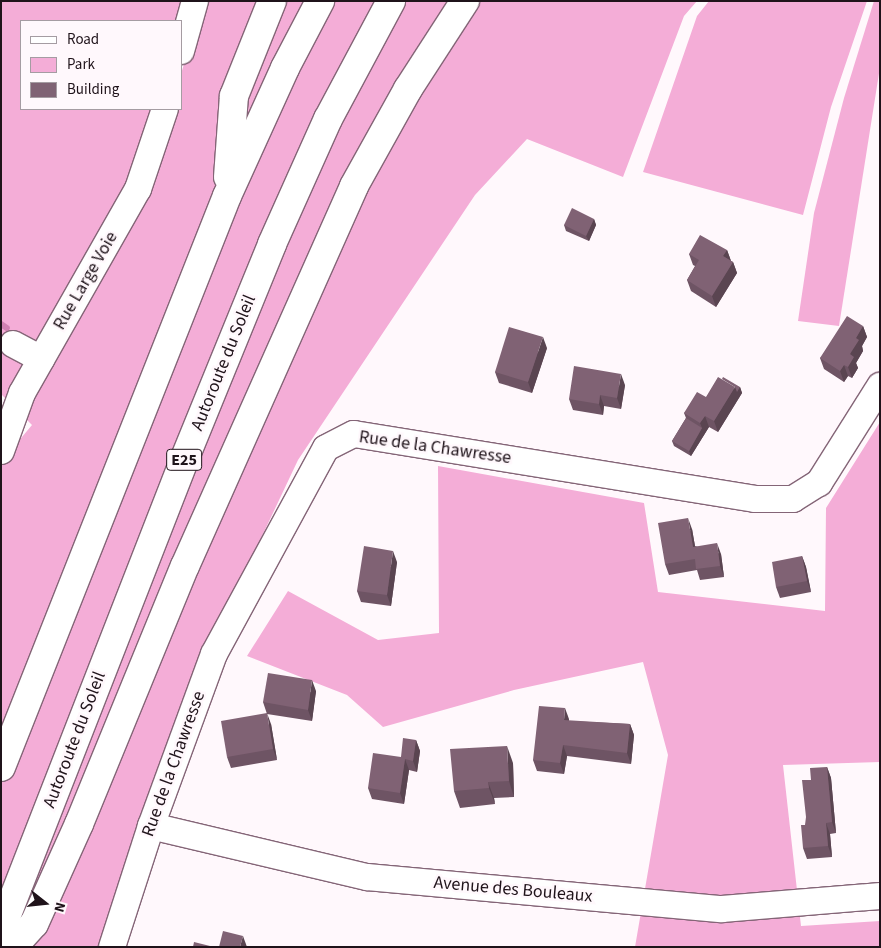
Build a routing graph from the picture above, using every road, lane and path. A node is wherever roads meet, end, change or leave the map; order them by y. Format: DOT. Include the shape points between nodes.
graph roads {
  1 [pos="195,1"];
  2 [pos="272,1"];
  3 [pos="320,1"];
  4 [pos="391,1"];
  5 [pos="465,1"];
  6 [pos="182,47"];
  7 [pos="165,110"];
  8 [pos="227,196"];
  9 [pos="13,344"];
  10 [pos="40,359"];
  11 [pos="880,386"];
  12 [pos="1,451"];
  13 [pos="1,767"];
  14 [pos="151,826"];
  15 [pos="880,896"];
  16 [pos="1,930"];
  17 [pos="14,947"];
  18 [pos="112,947"];
  1 -- 6 [label="street"];
  2 -- 8 [label="highway" via="234,96"];
  3 -- 8 [label="highway" via="285,68"];
  4 -- 16 [label="highway, Autoroute du Soleil / E25" via="328,119 272,244 182,465"];
  5 -- 17 [label="highway" via="408,89 354,186 185,566 79,824 34,924"];
  7 -- 10 [label="street, Rue Large Voie" via="138,189"];
  8 -- 13 [label="highway"];
  9 -- 10 [label="street"];
  10 -- 12 [label="street, Rue Large Voie" via="22,392"];
  11 -- 14 [label="street, Rue de la Chawresse" via="819,483 793,499 755,499 354,434 326,448 214,654"];
  14 -- 15 [label="street, Avenue des Bouleaux" via="377,878 722,909"];
  14 -- 18 [label="street, Rue de la Chawresse"];
}
